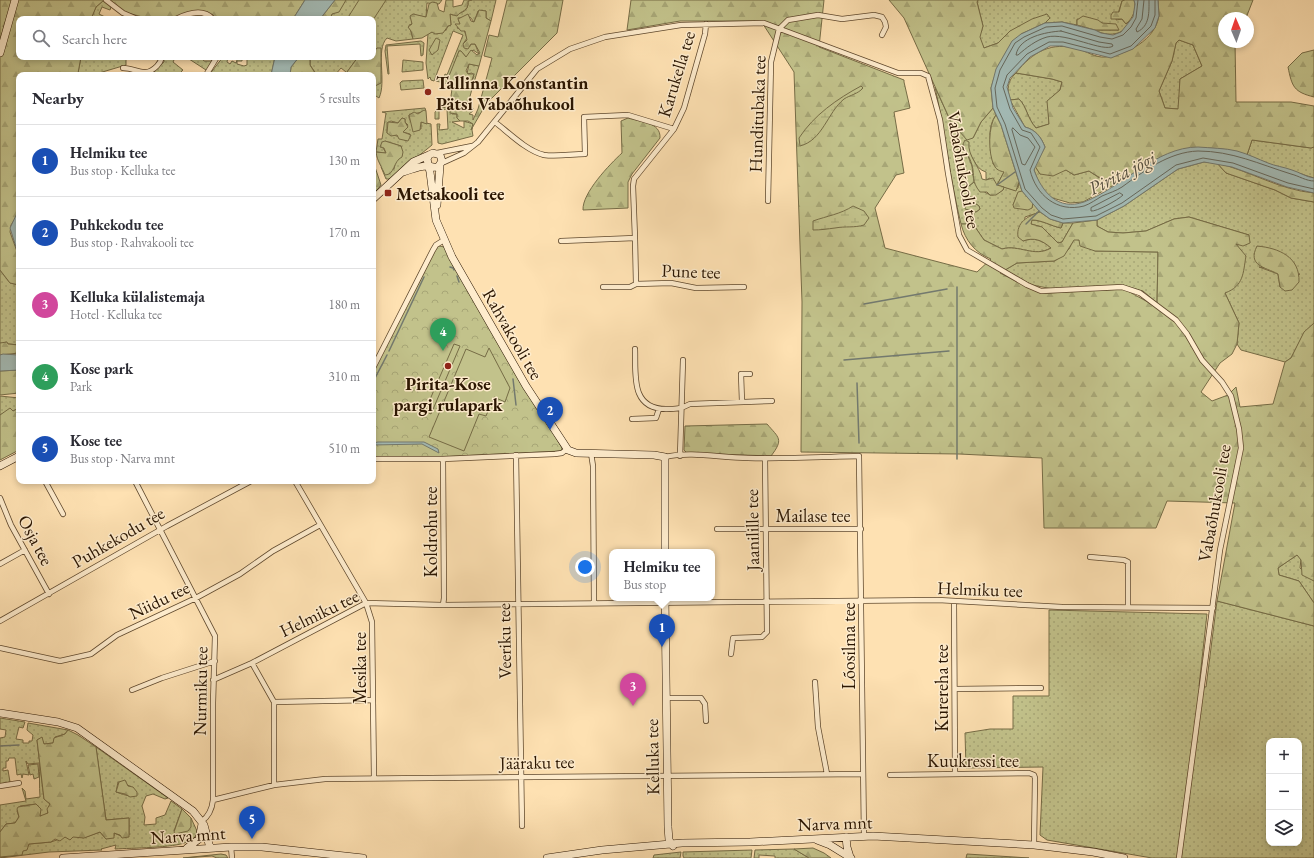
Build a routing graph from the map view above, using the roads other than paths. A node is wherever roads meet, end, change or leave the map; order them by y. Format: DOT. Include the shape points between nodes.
graph roads {
  1 [pos="16,0"];
  2 [pos="106,0"];
  3 [pos="130,16"];
  4 [pos="184,16"];
  5 [pos="209,16"];
  6 [pos="706,24"];
  7 [pos="778,29"];
  8 [pos="882,35"];
  9 [pos="0,53"];
  10 [pos="160,60"];
  11 [pos="215,60"];
  12 [pos="123,68"];
  13 [pos="138,72"];
  14 [pos="138,72"];
  15 [pos="150,72"];
  16 [pos="150,72"];
  17 [pos="208,72"];
  18 [pos="495,122"];
  19 [pos="674,129"];
  20 [pos="474,145"];
  21 [pos="437,153"];
  22 [pos="429,155"];
  23 [pos="441,164"];
  24 [pos="429,166"];
  25 [pos="403,172"];
  26 [pos="376,196"];
  27 [pos="768,201"];
  28 [pos="440,231"];
  29 [pos="634,238"];
  30 [pos="444,240"];
  31 [pos="561,241"];
  32 [pos="636,284"];
  33 [pos="603,287"];
  34 [pos="744,287"];
  35 [pos="636,348"];
  36 [pos="683,360"];
  37 [pos="376,362"];
  38 [pos="750,374"];
  39 [pos="772,401"];
  40 [pos="742,402"];
  41 [pos="659,409"];
  42 [pos="680,409"];
  43 [pos="632,419"];
  44 [pos="567,449"];
  45 [pos="591,453"];
  46 [pos="516,455"];
  47 [pos="680,456"];
  48 [pos="16,458"];
  49 [pos="443,458"];
  50 [pos="665,458"];
  51 [pos="765,458"];
  52 [pos="376,459"];
  53 [pos="0,466"];
  54 [pos="47,484"];
  55 [pos="137,484"];
  56 [pos="245,484"];
  57 [pos="297,484"];
  58 [pos="0,498"];
  59 [pos="63,514"];
  60 [pos="320,525"];
  61 [pos="861,528"];
  62 [pos="717,529"];
  63 [pos="766,529"];
  64 [pos="160,530"];
  65 [pos="666,549"];
  66 [pos="25,550"];
  67 [pos="1090,557"];
  68 [pos="0,564"];
  69 [pos="49,594"];
  70 [pos="196,598"];
  71 [pos="641,601"];
  72 [pos="665,601"];
  73 [pos="715,601"];
  74 [pos="861,601"];
  75 [pos="766,602"];
  76 [pos="954,602"];
  77 [pos="366,603"];
  78 [pos="594,603"];
  79 [pos="518,604"];
  80 [pos="443,605"];
  81 [pos="1128,607"];
  82 [pos="1213,608"];
  83 [pos="0,621"];
  84 [pos="0,648"];
  85 [pos="731,654"];
  86 [pos="215,661"];
  87 [pos="252,663"];
  88 [pos="213,680"];
  89 [pos="815,682"];
  90 [pos="1041,688"];
  91 [pos="954,689"];
  92 [pos="132,690"];
  93 [pos="666,698"];
  94 [pos="373,700"];
  95 [pos="274,702"];
  96 [pos="0,713"];
  97 [pos="706,721"];
  98 [pos="827,774"];
  99 [pos="863,774"];
  100 [pos="955,774"];
  101 [pos="667,775"];
  102 [pos="890,775"];
  103 [pos="520,776"];
  104 [pos="374,778"];
  105 [pos="19,783"];
  106 [pos="274,785"];
  107 [pos="0,786"];
  108 [pos="213,800"];
  109 [pos="202,822"];
  110 [pos="522,826"];
  111 [pos="864,836"];
  112 [pos="844,837"];
  113 [pos="813,839"];
  114 [pos="672,845"];
  115 [pos="1034,845"];
  116 [pos="231,847"];
  117 [pos="210,848"];
  118 [pos="179,851"];
  119 [pos="841,852"];
  120 [pos="62,858"];
  121 [pos="232,858"];
  122 [pos="362,858"];
  123 [pos="547,858"];
  124 [pos="850,858"];
  125 [pos="1124,858"];
  126 [pos="1179,858"];
  1 -- 9 [label="main road"];
  2 -- 3 [label="street"];
  4 -- 5 [label="street" via="200,13"];
  6 -- 7 [label="street, Vabaõhukooli tee" via="758,23"];
  6 -- 18 [label="street, Vabaõhukooli tee" via="626,33 570,50 537,70"];
  6 -- 19 [label="street, Karukella tee" via="684,108"];
  7 -- 8 [label="street" via="788,20 818,15 842,20 874,15 882,17 885,22 886,27"];
  7 -- 27 [label="street, Hunditubaka tee" via="771,62"];
  7 -- 82 [label="street, Vabaõhukooli tee" via="898,73 921,73 928,76 940,120 959,235 964,246 975,256 1041,291 1130,288 1150,300 1182,326 1202,360 1229,392 1241,444 1220,550"];
  10 -- 15 [label="street"];
  11 -- 17 [label="street"];
  12 -- 14 [label="street"];
  13 -- 16 [label="street"];
  18 -- 19 [label="street" via="544,155 585,154 584,117 628,115"];
  18 -- 20 [label="street, Vabaõhukooli tee"];
  19 -- 29 [label="street, Karukella tee" via="634,179"];
  20 -- 21 [label="street"];
  20 -- 23 [label="street, Vabaõhukooli tee"];
  21 -- 22 [label="main road"];
  21 -- 23 [label="main road" via="441,157"];
  22 -- 24 [label="main road"];
  22 -- 25 [label="main road" via="413,162"];
  23 -- 24 [label="main road" via="433,168"];
  23 -- 28 [label="main road, Rahvakooli tee" via="437,197"];
  24 -- 25 [label="main road"];
  24 -- 28 [label="main road, Rahvakooli tee" via="435,215"];
  25 -- 26 [label="main road"];
  28 -- 30 [label="main road, Rahvakooli tee"];
  29 -- 31 [label="street"];
  29 -- 32 [label="street, Pune tee"];
  30 -- 37 [label="street" via="432,250"];
  30 -- 44 [label="main road, Rahvakooli tee" via="526,386"];
  32 -- 33 [label="street, Pune tee" via="630,287"];
  32 -- 34 [label="street, Pune tee" via="671,284 696,288"];
  35 -- 41 [label="street" via="636,381 640,398 646,404"];
  36 -- 42 [label="street"];
  38 -- 40 [label="street" via="741,374"];
  39 -- 40 [label="street"];
  40 -- 42 [label="street" via="690,404"];
  41 -- 42 [label="street"];
  41 -- 43 [label="street" via="656,418"];
  42 -- 47 [label="street"];
  44 -- 45 [label="main road" via="573,453"];
  44 -- 46 [label="street" via="558,454"];
  45 -- 50 [label="main road" via="654,455"];
  45 -- 78 [label="street"];
  46 -- 49 [label="street"];
  46 -- 79 [label="street, Veeriku tee"];
  47 -- 50 [label="street"];
  47 -- 51 [label="street"];
  48 -- 53 [label="main road"];
  49 -- 52 [label="street"];
  49 -- 80 [label="street, Koldrohu tee"];
  50 -- 65 [label="main road"];
  51 -- 61 [label="street, Lõosilma tee" via="859,456"];
  51 -- 63 [label="street, Jaanilille tee"];
  54 -- 59 [label="street"];
  55 -- 64 [label="street, Nurmiku tee"];
  56 -- 64 [label="street, Puhkekodu tee"];
  57 -- 60 [label="street, Mesika tee"];
  58 -- 66 [label="street, Osja tee"];
  60 -- 70 [label="street, Niidu tee"];
  60 -- 77 [label="street, Mesika tee"];
  61 -- 63 [label="street, Mailase tee"];
  61 -- 74 [label="street, Lõosilma tee"];
  62 -- 63 [label="street, Mailase tee"];
  63 -- 75 [label="street, Jaanilille tee"];
  64 -- 69 [label="street, Puhkekodu tee"];
  64 -- 70 [label="street, Nurmiku tee"];
  66 -- 68 [label="street"];
  66 -- 69 [label="street, Osja tee"];
  67 -- 81 [label="street" via="1128,562"];
  69 -- 83 [label="street, Puhkekodu tee"];
  70 -- 84 [label="street, Niidu tee" via="117,635 91,654 70,660 60,661"];
  70 -- 86 [label="street, Nurmiku tee" via="215,634"];
  71 -- 78 [label="street, Helmiku tee"];
  72 -- 93 [label="main road, Kelluka tee"];
  73 -- 75 [label="street, Helmiku tee"];
  74 -- 75 [label="street, Helmiku tee"];
  74 -- 76 [label="street, Helmiku tee"];
  74 -- 99 [label="street, Lõosilma tee"];
  75 -- 85 [label="street, Jaanilille tee" via="765,635 732,638"];
  76 -- 81 [label="street, Helmiku tee"];
  76 -- 91 [label="street, Kurereha tee"];
  77 -- 80 [label="street, Helmiku tee"];
  77 -- 87 [label="street, Helmiku tee"];
  77 -- 94 [label="street, Mesika tee" via="372,622"];
  78 -- 79 [label="street, Helmiku tee"];
  79 -- 80 [label="street, Helmiku tee"];
  79 -- 103 [label="street, Veeriku tee"];
  81 -- 82 [label="street, Helmiku tee"];
  82 -- 126 [label="street, Vabaõhukooli tee"];
  86 -- 88 [label="street, Nurmiku tee"];
  86 -- 92 [label="street"];
  87 -- 88 [label="street, Helmiku tee"];
  87 -- 95 [label="street"];
  88 -- 108 [label="street, Nurmiku tee"];
  89 -- 98 [label="street" via="818,727"];
  90 -- 91 [label="street"];
  91 -- 100 [label="street, Kurereha tee"];
  93 -- 97 [label="street" via="701,698 705,704"];
  93 -- 101 [label="main road, Kelluka tee"];
  94 -- 95 [label="street"];
  94 -- 104 [label="street, Mesika tee"];
  95 -- 106 [label="street"];
  96 -- 109 [label="main road" via="58,722 81,730 187,806"];
  98 -- 99 [label="street, Jääraku tee"];
  98 -- 101 [label="street, Jääraku tee"];
  99 -- 111 [label="street, Lõosilma tee"];
  100 -- 102 [label="street, Kuukressi tee"];
  100 -- 115 [label="street, Kuukressi tee" via="1034,775"];
  101 -- 103 [label="street, Jääraku tee"];
  101 -- 114 [label="main road, Kelluka tee" via="668,827"];
  103 -- 104 [label="street, Jääraku tee"];
  103 -- 110 [label="street, Veeriku tee"];
  104 -- 106 [label="street, Jääraku tee" via="325,779"];
  105 -- 107 [label="street"];
  106 -- 108 [label="street, Jääraku tee"];
  108 -- 109 [label="street, Nurmiku tee" via="207,818"];
  109 -- 117 [label="main road"];
  109 -- 118 [label="main road" via="199,840"];
  111 -- 112 [label="main road, Narva mnt"];
  111 -- 115 [label="main road, Narva mnt"];
  112 -- 113 [label="main road, Narva mnt"];
  112 -- 119 [label="main road" via="840,844"];
  112 -- 124 [label="main road"];
  113 -- 114 [label="main road, Narva mnt"];
  113 -- 119 [label="main road"];
  114 -- 123 [label="main road, Narva mnt" via="602,850"];
  115 -- 125 [label="main road, Narva mnt"];
  116 -- 117 [label="main road, Narva mnt"];
  116 -- 121 [label="street"];
  116 -- 122 [label="main road, Narva mnt" via="262,847"];
  117 -- 118 [label="main road, Narva mnt"];
  118 -- 120 [label="main road, Narva mnt"];
  119 -- 124 [label="main road"];
}
